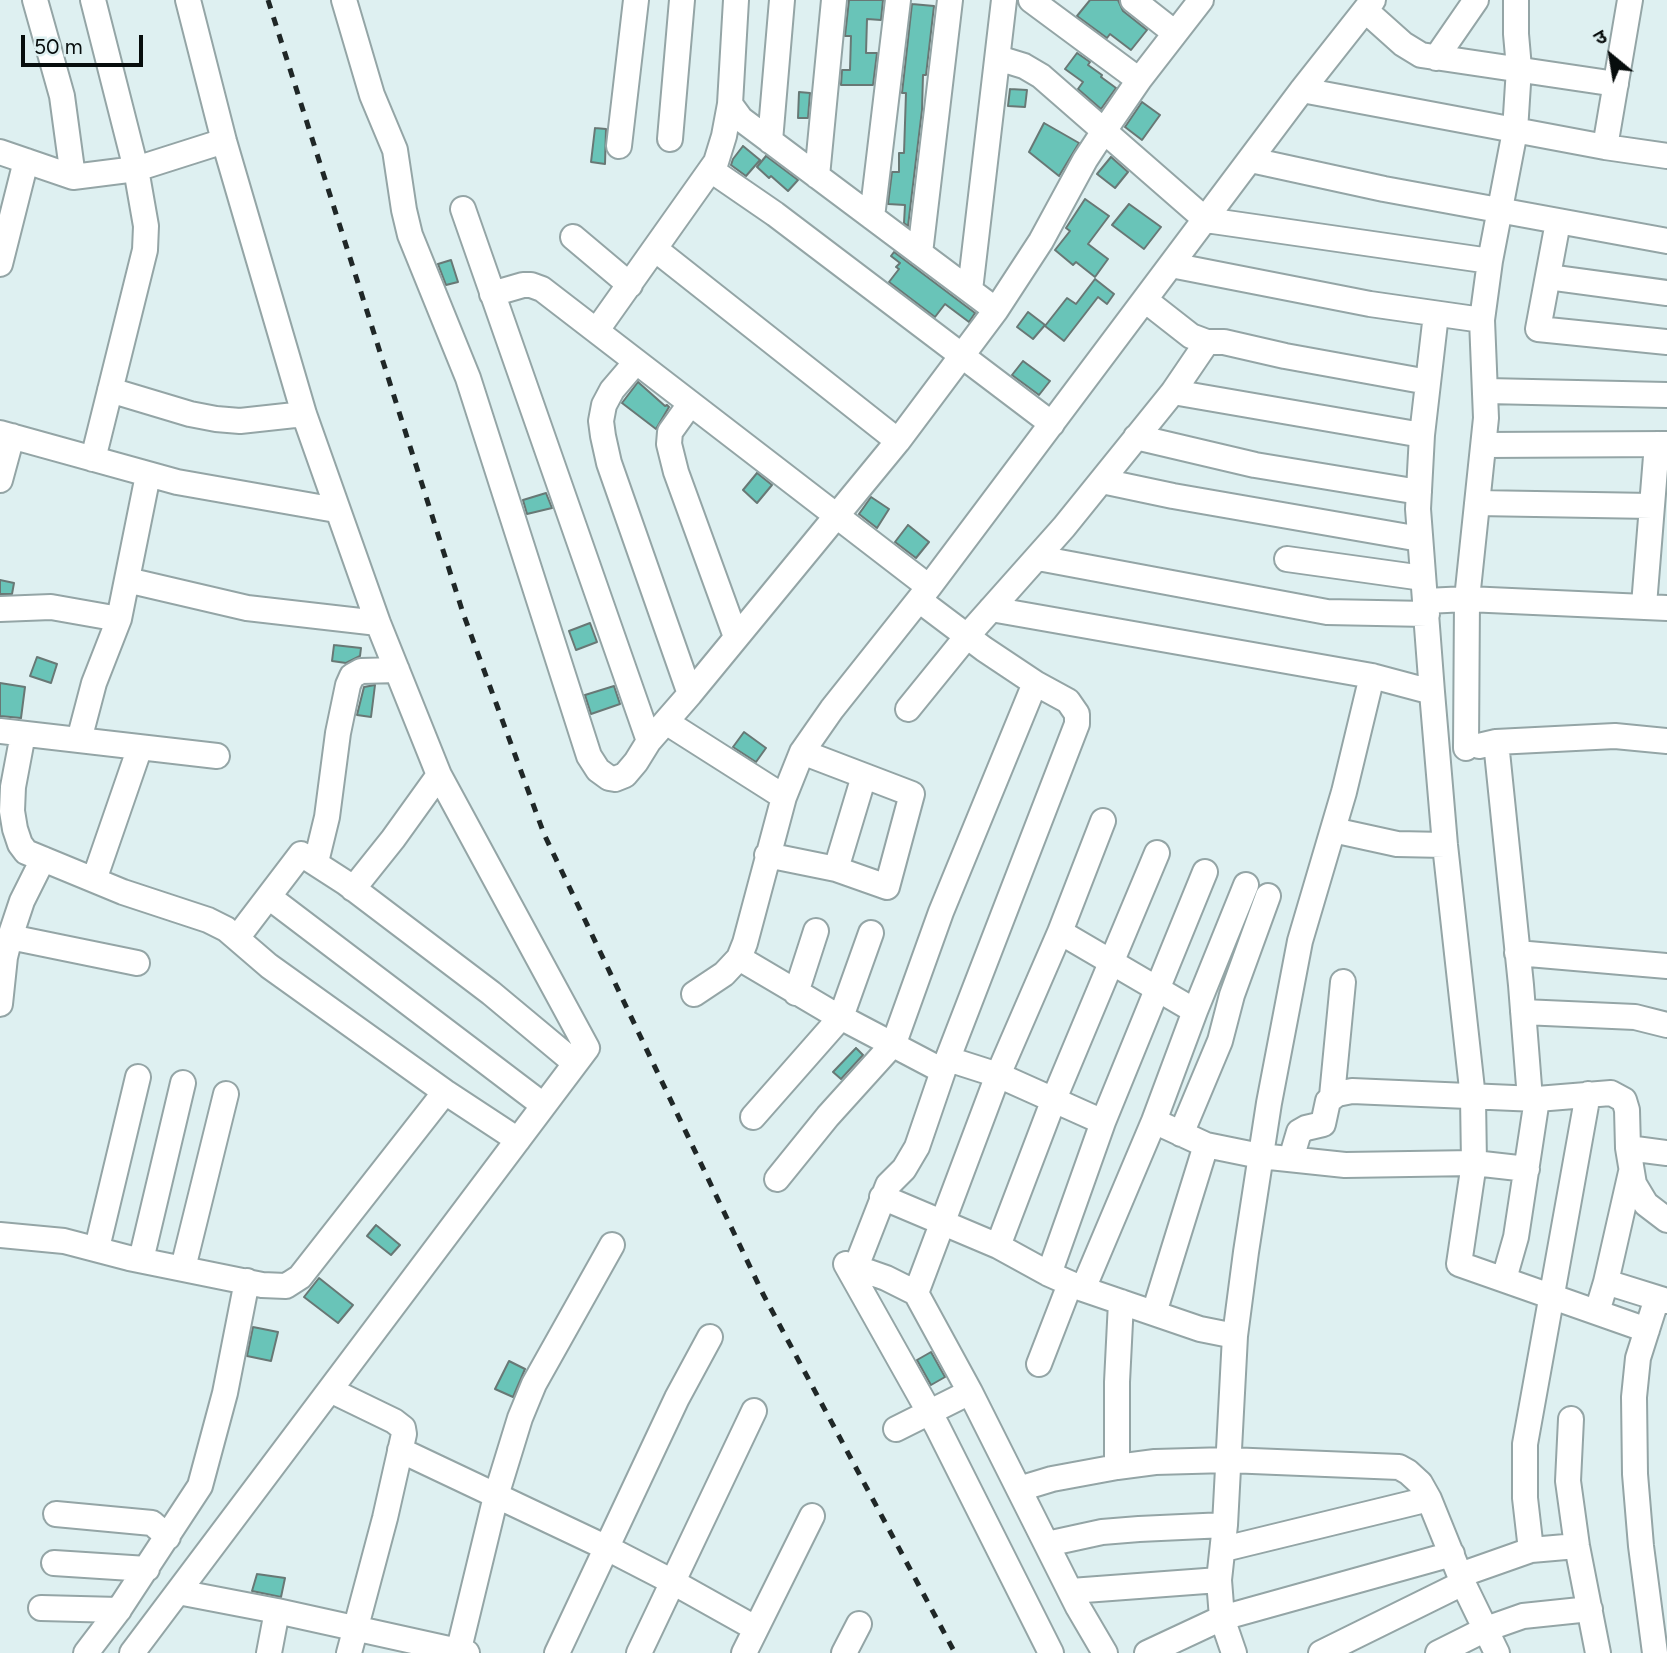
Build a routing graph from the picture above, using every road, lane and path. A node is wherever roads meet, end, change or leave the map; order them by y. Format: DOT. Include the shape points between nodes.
graph roads {
  1 [pos="35,0"];
  2 [pos="93,0"];
  3 [pos="188,0"];
  4 [pos="344,0"];
  5 [pos="636,0"];
  6 [pos="682,0"];
  7 [pos="736,0"];
  8 [pos="782,0"];
  9 [pos="834,0"];
  10 [pos="898,0"];
  11 [pos="950,0"];
  12 [pos="1004,0"];
  13 [pos="1031,0"];
  14 [pos="1133,0"];
  15 [pos="1201,0"];
  16 [pos="1476,0"];
  17 [pos="1516,0"];
  18 [pos="1630,0"];
  19 [pos="1369,5"];
  20 [pos="1175,33"];
  21 [pos="998,58"];
  22 [pos="1436,58"];
  23 [pos="1519,68"];
  24 [pos="1139,80"];
  25 [pos="1616,84"];
  26 [pos="1303,90"];
  27 [pos="730,104"];
  28 [pos="1104,131"];
  29 [pos="1515,131"];
  30 [pos="670,139"];
  31 [pos="224,141"];
  32 [pos="770,141"];
  33 [pos="619,146"];
  34 [pos="1605,147"];
  35 [pos="0,152"];
  36 [pos="1667,156"];
  37 [pos="1251,160"];
  38 [pos="26,161"];
  39 [pos="136,169"];
  40 [pos="711,170"];
  41 [pos="817,176"];
  42 [pos="73,177"];
  43 [pos="463,209"];
  44 [pos="1500,211"];
  45 [pos="872,217"];
  46 [pos="1206,220"];
  47 [pos="1558,222"];
  48 [pos="572,237"];
  49 [pos="1667,241"];
  50 [pos="655,249"];
  51 [pos="920,253"];
  52 [pos="1490,261"];
  53 [pos="0,264"];
  54 [pos="1171,265"];
  55 [pos="1548,277"];
  56 [pos="630,285"];
  57 [pos="970,290"];
  58 [pos="1667,293"];
  59 [pos="492,295"];
  60 [pos="1145,300"];
  61 [pos="996,310"];
  62 [pos="1436,314"];
  63 [pos="1482,320"];
  64 [pos="597,330"];
  65 [pos="1206,342"];
  66 [pos="1667,342"];
  67 [pos="962,354"];
  68 [pos="636,362"];
  69 [pos="1428,382"];
  70 [pos="110,390"];
  71 [pos="1487,391"];
  72 [pos="1173,392"];
  73 [pos="1667,395"];
  74 [pos="690,404"];
  75 [pos="304,414"];
  76 [pos="1052,424"];
  77 [pos="6,434"];
  78 [pos="1422,435"];
  79 [pos="1136,437"];
  80 [pos="898,441"];
  81 [pos="1485,444"];
  82 [pos="1662,444"];
  83 [pos="93,459"];
  84 [pos="148,475"];
  85 [pos="0,480"];
  86 [pos="1102,481"];
  87 [pos="1419,492"];
  88 [pos="1477,503"];
  89 [pos="1652,506"];
  90 [pos="336,510"];
  91 [pos="836,517"];
  92 [pos="1420,539"];
  93 [pos="1038,558"];
  94 [pos="1287,559"];
  95 [pos="127,580"];
  96 [pos="924,594"];
  97 [pos="1426,597"];
  98 [pos="1467,599"];
  99 [pos="1655,607"];
  100 [pos="0,609"];
  101 [pos="991,609"];
  102 [pos="119,619"];
  103 [pos="378,623"];
  104 [pos="968,635"];
  105 [pos="736,637"];
  106 [pos="397,670"];
  107 [pos="1372,676"];
  108 [pos="1035,683"];
  109 [pos="1432,692"];
  110 [pos="690,694"];
  111 [pos="908,709"];
  112 [pos="666,722"];
  113 [pos="11,733"];
  114 [pos="79,740"];
  115 [pos="649,741"];
  116 [pos="1667,741"];
  117 [pos="1496,742"];
  118 [pos="140,747"];
  119 [pos="1466,748"];
  120 [pos="802,752"];
  121 [pos="1437,753"];
  122 [pos="217,756"];
  123 [pos="439,775"];
  124 [pos="864,776"];
  125 [pos="784,797"];
  126 [pos="1103,821"];
  127 [pos="1333,830"];
  128 [pos="1445,845"];
  129 [pos="1157,853"];
  130 [pos="767,855"];
  131 [pos="43,859"];
  132 [pos="316,862"];
  133 [pos="836,869"];
  134 [pos="1205,872"];
  135 [pos="94,880"];
  136 [pos="1246,884"];
  137 [pos="352,889"];
  138 [pos="1268,896"];
  139 [pos="269,897"];
  140 [pos="816,931"];
  141 [pos="1060,932"];
  142 [pos="871,933"];
  143 [pos="10,937"];
  144 [pos="237,938"];
  145 [pos="1517,953"];
  146 [pos="739,958"];
  147 [pos="1110,961"];
  148 [pos="137,963"];
  149 [pos="1667,966"];
  150 [pos="1343,982"];
  151 [pos="1157,989"];
  152 [pos="796,993"];
  153 [pos="694,994"];
  154 [pos="0,1004"];
  155 [pos="1195,1011"];
  156 [pos="1523,1012"];
  157 [pos="841,1017"];
  158 [pos="1667,1025"];
  159 [pos="894,1043"];
  160 [pos="575,1063"];
  161 [pos="946,1065"];
  162 [pos="998,1075"];
  163 [pos="138,1077"];
  164 [pos="183,1083"];
  165 [pos="445,1092"];
  166 [pos="226,1094"];
  167 [pos="1588,1094"];
  168 [pos="1332,1096"];
  169 [pos="1473,1098"];
  170 [pos="1054,1099"];
  171 [pos="1534,1099"];
  172 [pos="543,1105"];
  173 [pos="753,1117"];
  174 [pos="1154,1121"];
  175 [pos="1103,1122"];
  176 [pos="1181,1134"];
  177 [pos="518,1140"];
  178 [pos="1206,1145"];
  179 [pos="1667,1153"];
  180 [pos="1260,1156"];
  181 [pos="1291,1159"];
  182 [pos="1630,1160"];
  183 [pos="1474,1163"];
  184 [pos="1527,1169"];
  185 [pos="778,1179"];
  186 [pos="882,1197"];
  187 [pos="1667,1220"];
  188 [pos="944,1223"];
  189 [pos="0,1235"];
  190 [pos="612,1245"];
  191 [pos="998,1246"];
  192 [pos="97,1248"];
  193 [pos="141,1260"];
  194 [pos="856,1267"];
  195 [pos="183,1268"];
  196 [pos="1504,1279"];
  197 [pos="247,1281"];
  198 [pos="1068,1282"];
  199 [pos="1606,1282"];
  200 [pos="916,1293"];
  201 [pos="1552,1296"];
  202 [pos="1662,1299"];
  203 [pos="1121,1302"];
  204 [pos="1597,1312"];
  205 [pos="1154,1313"];
  206 [pos="1647,1329"];
  207 [pos="1235,1336"];
  208 [pos="710,1337"];
  209 [pos="1039,1364"];
  210 [pos="331,1390"];
  211 [pos="970,1392"];
  212 [pos="754,1411"];
  213 [pos="930,1412"];
  214 [pos="1570,1419"];
  215 [pos="896,1429"];
  216 [pos="400,1450"];
  217 [pos="1228,1460"];
  218 [pos="1117,1466"];
  219 [pos="1019,1489"];
  220 [pos="496,1496"];
  221 [pos="1429,1499"];
  222 [pos="56,1514"];
  223 [pos="812,1516"];
  224 [pos="168,1537"];
  225 [pos="1224,1537"];
  226 [pos="1047,1544"];
  227 [pos="1577,1546"];
  228 [pos="607,1548"];
  229 [pos="1531,1550"];
  230 [pos="54,1563"];
  231 [pos="147,1569"];
  232 [pos="1459,1571"];
  233 [pos="1219,1580"];
  234 [pos="671,1581"];
  235 [pos="1070,1591"];
  236 [pos="178,1592"];
  237 [pos="41,1608"];
  238 [pos="1590,1609"];
  239 [pos="119,1610"];
  240 [pos="277,1611"];
  241 [pos="1222,1619"];
  242 [pos="859,1624"];
  243 [pos="755,1628"];
  244 [pos="1486,1629"];
  245 [pos="352,1642"];
  246 [pos="404,1647"];
  247 [pos="461,1652"];
  248 [pos="86,1653"];
  249 [pos="132,1653"];
  250 [pos="269,1653"];
  251 [pos="557,1653"];
  252 [pos="639,1653"];
  253 [pos="744,1653"];
  254 [pos="844,1653"];
  255 [pos="1051,1653"];
  256 [pos="1105,1653"];
  257 [pos="1147,1653"];
  258 [pos="1234,1653"];
  259 [pos="1321,1653"];
  260 [pos="1438,1653"];
  261 [pos="1497,1653"];
  262 [pos="1598,1653"];
  263 [pos="1655,1653"];
  1 -- 42 [label="street" via="62,96"];
  2 -- 39 [label="street"];
  3 -- 31 [label="street"];
  4 -- 115 [label="street" via="398,163 410,235 468,378 589,757 598,770 615,779 625,775"];
  5 -- 33 [label="street"];
  6 -- 30 [label="street"];
  7 -- 27 [label="street"];
  8 -- 32 [label="street"];
  9 -- 41 [label="street"];
  10 -- 45 [label="street"];
  11 -- 51 [label="street"];
  12 -- 21 [label="street"];
  13 -- 24 [label="street"];
  14 -- 20 [label="street"];
  15 -- 20 [label="street"];
  16 -- 22 [label="street"];
  17 -- 23 [label="street"];
  18 -- 25 [label="street"];
  19 -- 22 [label="street" via="1403,44"];
  19 -- 26 [label="street"];
  20 -- 24 [label="street"];
  21 -- 28 [label="street" via="1041,76"];
  21 -- 57 [label="street"];
  22 -- 23 [label="street"];
  23 -- 25 [label="street"];
  23 -- 29 [label="street"];
  24 -- 28 [label="street"];
  25 -- 34 [label="street"];
  26 -- 29 [label="street"];
  26 -- 37 [label="street"];
  27 -- 32 [label="street" via="741,119"];
  27 -- 40 [label="street"];
  28 -- 46 [label="street"];
  28 -- 61 [label="street"];
  29 -- 34 [label="street"];
  29 -- 44 [label="street"];
  31 -- 39 [label="street"];
  31 -- 75 [label="street"];
  32 -- 41 [label="street"];
  34 -- 36 [label="street"];
  35 -- 38 [label="street"];
  37 -- 44 [label="street"];
  37 -- 46 [label="street"];
  38 -- 42 [label="street"];
  38 -- 53 [label="street"];
  39 -- 42 [label="street"];
  39 -- 70 [label="street" via="146,237"];
  40 -- 50 [label="street"];
  40 -- 67 [label="street"];
  41 -- 45 [label="street"];
  43 -- 59 [label="street"];
  44 -- 47 [label="street"];
  44 -- 52 [label="street"];
  45 -- 51 [label="street"];
  46 -- 52 [label="street"];
  46 -- 54 [label="street"];
  47 -- 49 [label="street"];
  47 -- 55 [label="street"];
  48 -- 56 [label="street"];
  50 -- 56 [label="street"];
  50 -- 80 [label="street"];
  51 -- 57 [label="street"];
  52 -- 63 [label="street"];
  54 -- 60 [label="street"];
  54 -- 62 [label="street"];
  55 -- 58 [label="street"];
  55 -- 66 [label="street" via="1538,330"];
  56 -- 64 [label="street"];
  57 -- 61 [label="street"];
  59 -- 64 [label="street" via="531,285"];
  59 -- 115 [label="street"];
  60 -- 65 [label="street" via="1191,336"];
  60 -- 76 [label="street"];
  61 -- 67 [label="street"];
  62 -- 63 [label="street"];
  62 -- 69 [label="street"];
  63 -- 71 [label="street"];
  64 -- 68 [label="street"];
  65 -- 69 [label="street"];
  65 -- 72 [label="street"];
  67 -- 76 [label="street"];
  67 -- 80 [label="street"];
  68 -- 74 [label="street"];
  68 -- 110 [label="street" via="604,405 603,436"];
  69 -- 78 [label="street"];
  70 -- 75 [label="street" via="216,419"];
  70 -- 83 [label="street"];
  71 -- 73 [label="street"];
  71 -- 81 [label="street"];
  72 -- 78 [label="street"];
  72 -- 79 [label="street"];
  74 -- 91 [label="street"];
  74 -- 105 [label="street" via="670,432 669,444"];
  75 -- 90 [label="street"];
  76 -- 96 [label="street"];
  77 -- 83 [label="street"];
  77 -- 85 [label="street"];
  78 -- 87 [label="street"];
  79 -- 86 [label="street"];
  79 -- 87 [label="street" via="1255,465"];
  80 -- 91 [label="street"];
  81 -- 82 [label="street"];
  81 -- 88 [label="street"];
  82 -- 89 [label="street"];
  83 -- 84 [label="street"];
  84 -- 90 [label="street"];
  84 -- 95 [label="street"];
  86 -- 92 [label="street"];
  86 -- 93 [label="street"];
  87 -- 92 [label="street"];
  88 -- 89 [label="street"];
  88 -- 98 [label="street"];
  89 -- 99 [label="street"];
  90 -- 103 [label="street"];
  91 -- 96 [label="street"];
  91 -- 105 [label="street"];
  92 -- 97 [label="street"];
  93 -- 97 [label="street" via="1327,612"];
  93 -- 101 [label="street"];
  94 -- 97 [label="street"];
  95 -- 102 [label="street"];
  95 -- 103 [label="street" via="247,608"];
  96 -- 104 [label="street"];
  96 -- 120 [label="street"];
  97 -- 98 [label="street"];
  97 -- 109 [label="street"];
  98 -- 99 [label="street"];
  98 -- 119 [label="street"];
  100 -- 102 [label="street" via="51,607"];
  101 -- 104 [label="street"];
  101 -- 107 [label="street"];
  102 -- 114 [label="street" via="94,683"];
  103 -- 106 [label="street"];
  104 -- 108 [label="street"];
  104 -- 111 [label="street"];
  105 -- 110 [label="street"];
  106 -- 123 [label="street"];
  106 -- 132 [label="street" via="360,671 348,685"];
  107 -- 109 [label="street"];
  107 -- 127 [label="street"];
  108 -- 159 [label="street"];
  108 -- 161 [label="street" via="1068,701 1077,714 1077,724"];
  109 -- 121 [label="street"];
  110 -- 112 [label="street"];
  112 -- 115 [label="street"];
  112 -- 125 [label="street"];
  113 -- 114 [label="street"];
  113 -- 131 [label="street" via="15,829 26,852"];
  114 -- 118 [label="street"];
  116 -- 117 [label="street" via="1615,736"];
  117 -- 119 [label="street"];
  117 -- 145 [label="street"];
  118 -- 122 [label="street"];
  118 -- 135 [label="street"];
  119 -- 121 [label="street"];
  120 -- 124 [label="street"];
  120 -- 125 [label="street"];
  121 -- 128 [label="street"];
  123 -- 137 [label="street"];
  123 -- 160 [label="street" via="587,1048"];
  124 -- 133 [label="street"];
  124 -- 133 [label="street" via="912,794 887,887"];
  125 -- 130 [label="street"];
  126 -- 141 [label="street"];
  127 -- 128 [label="street" via="1397,844"];
  127 -- 180 [label="street" via="1300,941"];
  128 -- 169 [label="street"];
  129 -- 147 [label="street"];
  130 -- 133 [label="street"];
  130 -- 146 [label="street"];
  131 -- 135 [label="street"];
  131 -- 143 [label="street"];
  132 -- 137 [label="street"];
  132 -- 139 [label="street" via="301,854"];
  134 -- 151 [label="street"];
  135 -- 144 [label="street" via="208,920"];
  136 -- 155 [label="street"];
  137 -- 160 [label="street" via="491,993"];
  138 -- 176 [label="street" via="1220,1041"];
  139 -- 144 [label="street"];
  139 -- 172 [label="street"];
  140 -- 152 [label="street"];
  141 -- 147 [label="street"];
  141 -- 162 [label="street"];
  142 -- 157 [label="street"];
  143 -- 148 [label="street"];
  143 -- 154 [label="street"];
  144 -- 165 [label="street"];
  145 -- 149 [label="street"];
  145 -- 156 [label="street"];
  146 -- 152 [label="street"];
  146 -- 153 [label="street"];
  147 -- 151 [label="street"];
  147 -- 170 [label="street"];
  150 -- 168 [label="street"];
  151 -- 155 [label="street"];
  151 -- 175 [label="street"];
  152 -- 157 [label="street"];
  155 -- 174 [label="street"];
  156 -- 158 [label="street" via="1635,1017"];
  156 -- 171 [label="street"];
  157 -- 159 [label="street"];
  157 -- 173 [label="street"];
  159 -- 161 [label="street"];
  159 -- 185 [label="street"];
  160 -- 172 [label="street"];
  161 -- 162 [label="street"];
  161 -- 186 [label="street" via="911,1160"];
  162 -- 170 [label="street"];
  162 -- 188 [label="street"];
  163 -- 192 [label="street"];
  164 -- 193 [label="street"];
  165 -- 177 [label="street"];
  165 -- 197 [label="street" via="300,1278 272,1287"];
  166 -- 195 [label="street"];
  167 -- 171 [label="street"];
  167 -- 182 [label="street" via="1611,1093 1624,1100"];
  167 -- 201 [label="street"];
  168 -- 169 [label="street" via="1352,1091"];
  168 -- 181 [label="street" via="1323,1124 1299,1132"];
  169 -- 171 [label="street"];
  169 -- 183 [label="street"];
  170 -- 175 [label="street"];
  170 -- 191 [label="street"];
  171 -- 184 [label="street"];
  172 -- 177 [label="street"];
  174 -- 176 [label="street"];
  174 -- 198 [label="street"];
  175 -- 198 [label="street"];
  176 -- 178 [label="street"];
  177 -- 210 [label="street"];
  178 -- 180 [label="street"];
  178 -- 205 [label="street"];
  179 -- 182 [label="street"];
  180 -- 181 [label="street"];
  180 -- 207 [label="street"];
  181 -- 183 [label="street" via="1375,1166"];
  182 -- 187 [label="street" via="1634,1184 1646,1204"];
  182 -- 199 [label="street"];
  183 -- 184 [label="street"];
  183 -- 196 [label="street" via="1460,1264"];
  184 -- 196 [label="street"];
  186 -- 188 [label="street"];
  186 -- 194 [label="street"];
  188 -- 191 [label="street"];
  188 -- 200 [label="street"];
  189 -- 192 [label="street"];
  190 -- 220 [label="street" via="534,1384"];
  191 -- 198 [label="street"];
  192 -- 193 [label="street"];
  193 -- 195 [label="street"];
  194 -- 200 [label="street"];
  194 -- 213 [label="street" via="846,1264"];
  195 -- 197 [label="street"];
  196 -- 201 [label="street"];
  197 -- 224 [label="street" via="225,1393 200,1486"];
  198 -- 203 [label="street"];
  198 -- 209 [label="street"];
  199 -- 202 [label="street"];
  199 -- 204 [label="street"];
  200 -- 211 [label="street"];
  201 -- 204 [label="street"];
  201 -- 229 [label="street" via="1525,1444"];
  202 -- 206 [label="street"];
  203 -- 205 [label="street"];
  203 -- 218 [label="street"];
  204 -- 206 [label="street"];
  205 -- 207 [label="street"];
  206 -- 263 [label="street" via="1634,1397 1635,1474"];
  207 -- 217 [label="street"];
  208 -- 228 [label="street"];
  210 -- 216 [label="street" via="400,1424 404,1434"];
  210 -- 236 [label="street"];
  211 -- 213 [label="street"];
  211 -- 219 [label="street"];
  212 -- 234 [label="street"];
  213 -- 215 [label="street"];
  213 -- 255 [label="street"];
  214 -- 227 [label="street" via="1568,1481"];
  216 -- 220 [label="street"];
  216 -- 245 [label="street"];
  217 -- 218 [label="street"];
  217 -- 221 [label="street" via="1399,1467 1420,1483"];
  217 -- 225 [label="street"];
  218 -- 219 [label="street"];
  219 -- 226 [label="street"];
  220 -- 228 [label="street"];
  220 -- 247 [label="street"];
  221 -- 225 [label="street"];
  221 -- 232 [label="street"];
  222 -- 224 [label="street" via="152,1523"];
  223 -- 243 [label="street"];
  224 -- 231 [label="street"];
  225 -- 226 [label="street" via="1139,1528"];
  225 -- 233 [label="street"];
  226 -- 235 [label="street"];
  227 -- 229 [label="street"];
  227 -- 238 [label="street"];
  228 -- 234 [label="street"];
  228 -- 251 [label="street"];
  229 -- 232 [label="street"];
  230 -- 231 [label="street"];
  231 -- 239 [label="street"];
  232 -- 241 [label="street"];
  232 -- 244 [label="street"];
  232 -- 259 [label="street"];
  233 -- 235 [label="street"];
  233 -- 241 [label="street"];
  234 -- 243 [label="street"];
  234 -- 252 [label="street"];
  235 -- 256 [label="street"];
  236 -- 240 [label="street"];
  236 -- 249 [label="street"];
  237 -- 239 [label="street"];
  238 -- 244 [label="street" via="1523,1616"];
  238 -- 262 [label="street"];
  239 -- 248 [label="street"];
  240 -- 245 [label="street"];
  240 -- 250 [label="street"];
  241 -- 257 [label="street"];
  241 -- 258 [label="street"];
  242 -- 254 [label="street"];
  243 -- 253 [label="street"];
  244 -- 260 [label="street"];
  244 -- 261 [label="street"];
  245 -- 246 [label="street"];
  246 -- 247 [label="street"];
}
